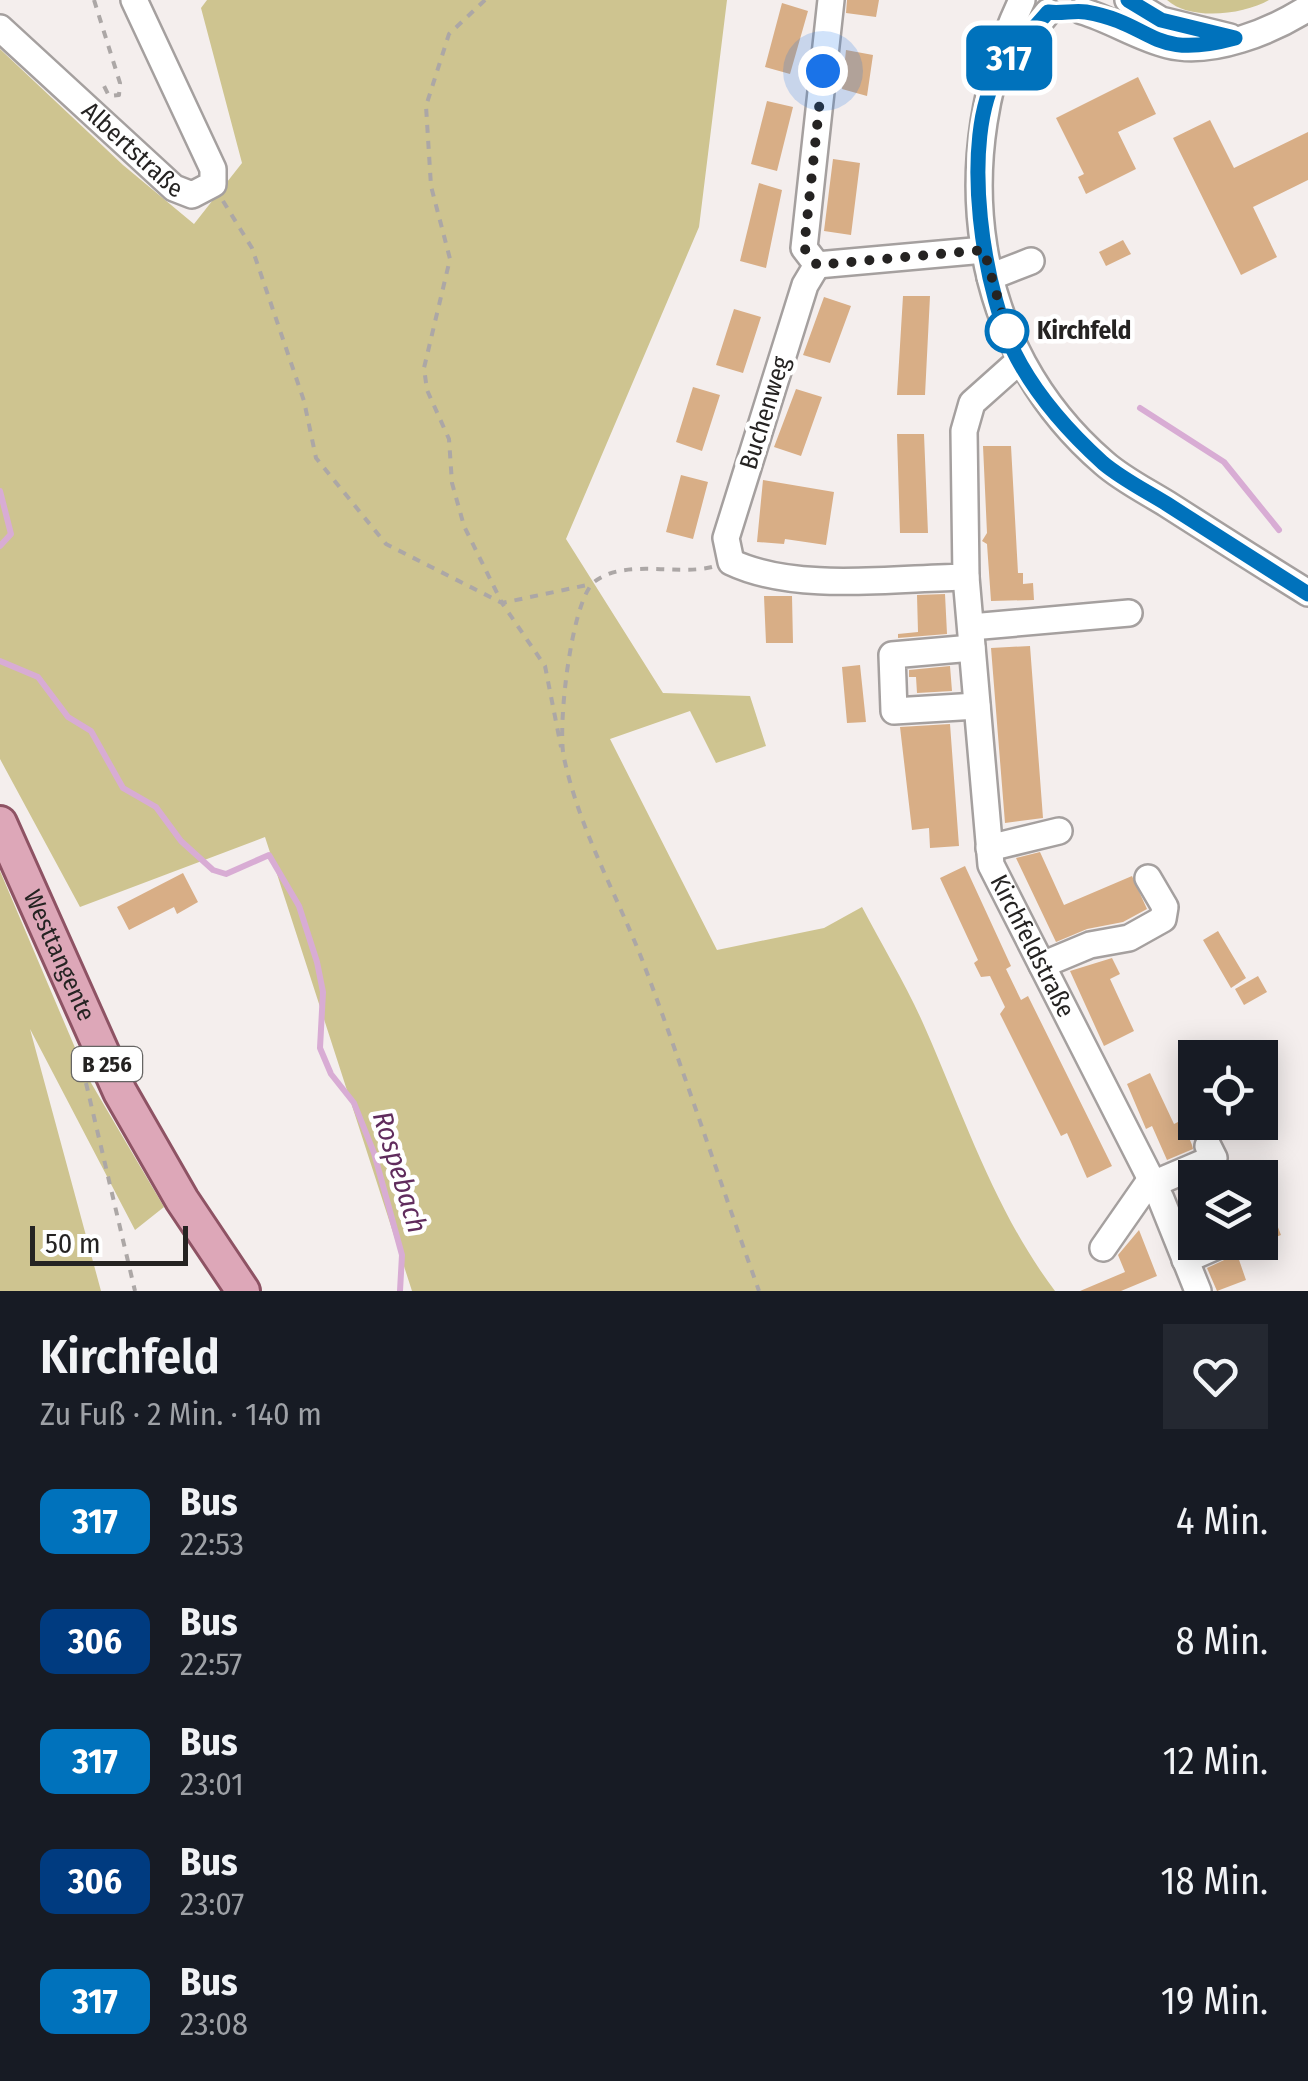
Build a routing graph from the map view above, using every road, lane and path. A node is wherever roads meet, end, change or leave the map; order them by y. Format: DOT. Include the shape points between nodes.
graph roads {
  1 [pos="94,0"];
  2 [pos="134,0"];
  3 [pos="486,0"];
  4 [pos="831,0"];
  5 [pos="1022,0"];
  6 [pos="1128,0"];
  7 [pos="1089,5"];
  8 [pos="1040,6"];
  9 [pos="1308,8"];
  10 [pos="0,28"];
  11 [pos="1235,38"];
  12 [pos="998,72"];
  13 [pos="104,86"];
  14 [pos="213,184"];
  15 [pos="984,250"];
  16 [pos="1032,261"];
  17 [pos="817,265"];
  18 [pos="990,278"];
  19 [pos="1019,362"];
  20 [pos="731,562"];
  21 [pos="966,577"];
  22 [pos="592,584"];
  23 [pos="1308,594"];
  24 [pos="502,603"];
  25 [pos="1129,612"];
  26 [pos="972,638"];
  27 [pos="977,706"];
  28 [pos="562,753"];
  29 [pos="0,823"];
  30 [pos="1058,832"];
  31 [pos="989,848"];
  32 [pos="1148,878"];
  33 [pos="1042,966"];
  34 [pos="108,1065"];
  35 [pos="1208,1146"];
  36 [pos="1152,1181"];
  37 [pos="1178,1243"];
  38 [pos="1103,1248"];
  39 [pos="1185,1260"];
  40 [pos="135,1291"];
  41 [pos="243,1291"];
  42 [pos="759,1291"];
  43 [pos="1198,1291"];
  1 -- 13 [label="path" via="119,96 109,96"];
  2 -- 14 [label="street, Albertstraße" via="213,168"];
  3 -- 24 [label="path" via="448,34 426,106 431,186 450,260 424,368 449,439 464,526"];
  4 -- 17 [label="street" via="804,248"];
  5 -- 12 [label="street"];
  6 -- 11 [label="street" via="1161,20"];
  7 -- 8 [label="street"];
  7 -- 11 [label="street" via="1173,46"];
  8 -- 12 [label="street"];
  9 -- 11 [label="street" via="1268,30"];
  10 -- 14 [label="street, Albertstraße" via="174,188 192,195"];
  12 -- 15 [label="street" via="977,170"];
  14 -- 24 [label="path" via="252,248 304,401 316,458 386,544"];
  15 -- 17 [label="street"];
  15 -- 18 [label="street"];
  16 -- 18 [label="street"];
  17 -- 20 [label="street, Buchenweg" via="805,285 726,538"];
  18 -- 19 [label="street"];
  19 -- 21 [label="street, Kirchfeldstraße" via="972,403 964,431"];
  19 -- 23 [label="street" via="1052,412 1106,465"];
  20 -- 21 [label="street" via="790,579"];
  20 -- 22 [label="path" via="686,573 612,572"];
  21 -- 26 [label="street, Kirchfeldstraße"];
  22 -- 24 [label="path"];
  22 -- 28 [label="path" via="571,633"];
  24 -- 28 [label="path" via="545,666"];
  25 -- 26 [label="street"];
  26 -- 27 [label="street, Kirchfeldstraße"];
  26 -- 27 [label="street" via="892,655 894,711"];
  27 -- 31 [label="street, Kirchfeldstraße"];
  28 -- 42 [label="path" via="588,840 642,959"];
  29 -- 34 [label="main road, Westtangente / B 256"];
  30 -- 31 [label="street"];
  31 -- 33 [label="street, Kirchfeldstraße" via="991,866"];
  32 -- 33 [label="street" via="1165,907 1163,919 1129,938 1090,945"];
  33 -- 36 [label="street, Kirchfeldstraße"];
  34 -- 40 [label="path" via="87,1076 86,1092"];
  34 -- 41 [label="main road, Westtangente / B 256" via="182,1200"];
  35 -- 36 [label="street" via="1214,1158"];
  36 -- 37 [label="street, Kirchfeldstraße"];
  36 -- 38 [label="street"];
  39 -- 43 [label="street, Kirchfeldstraße"];
}
